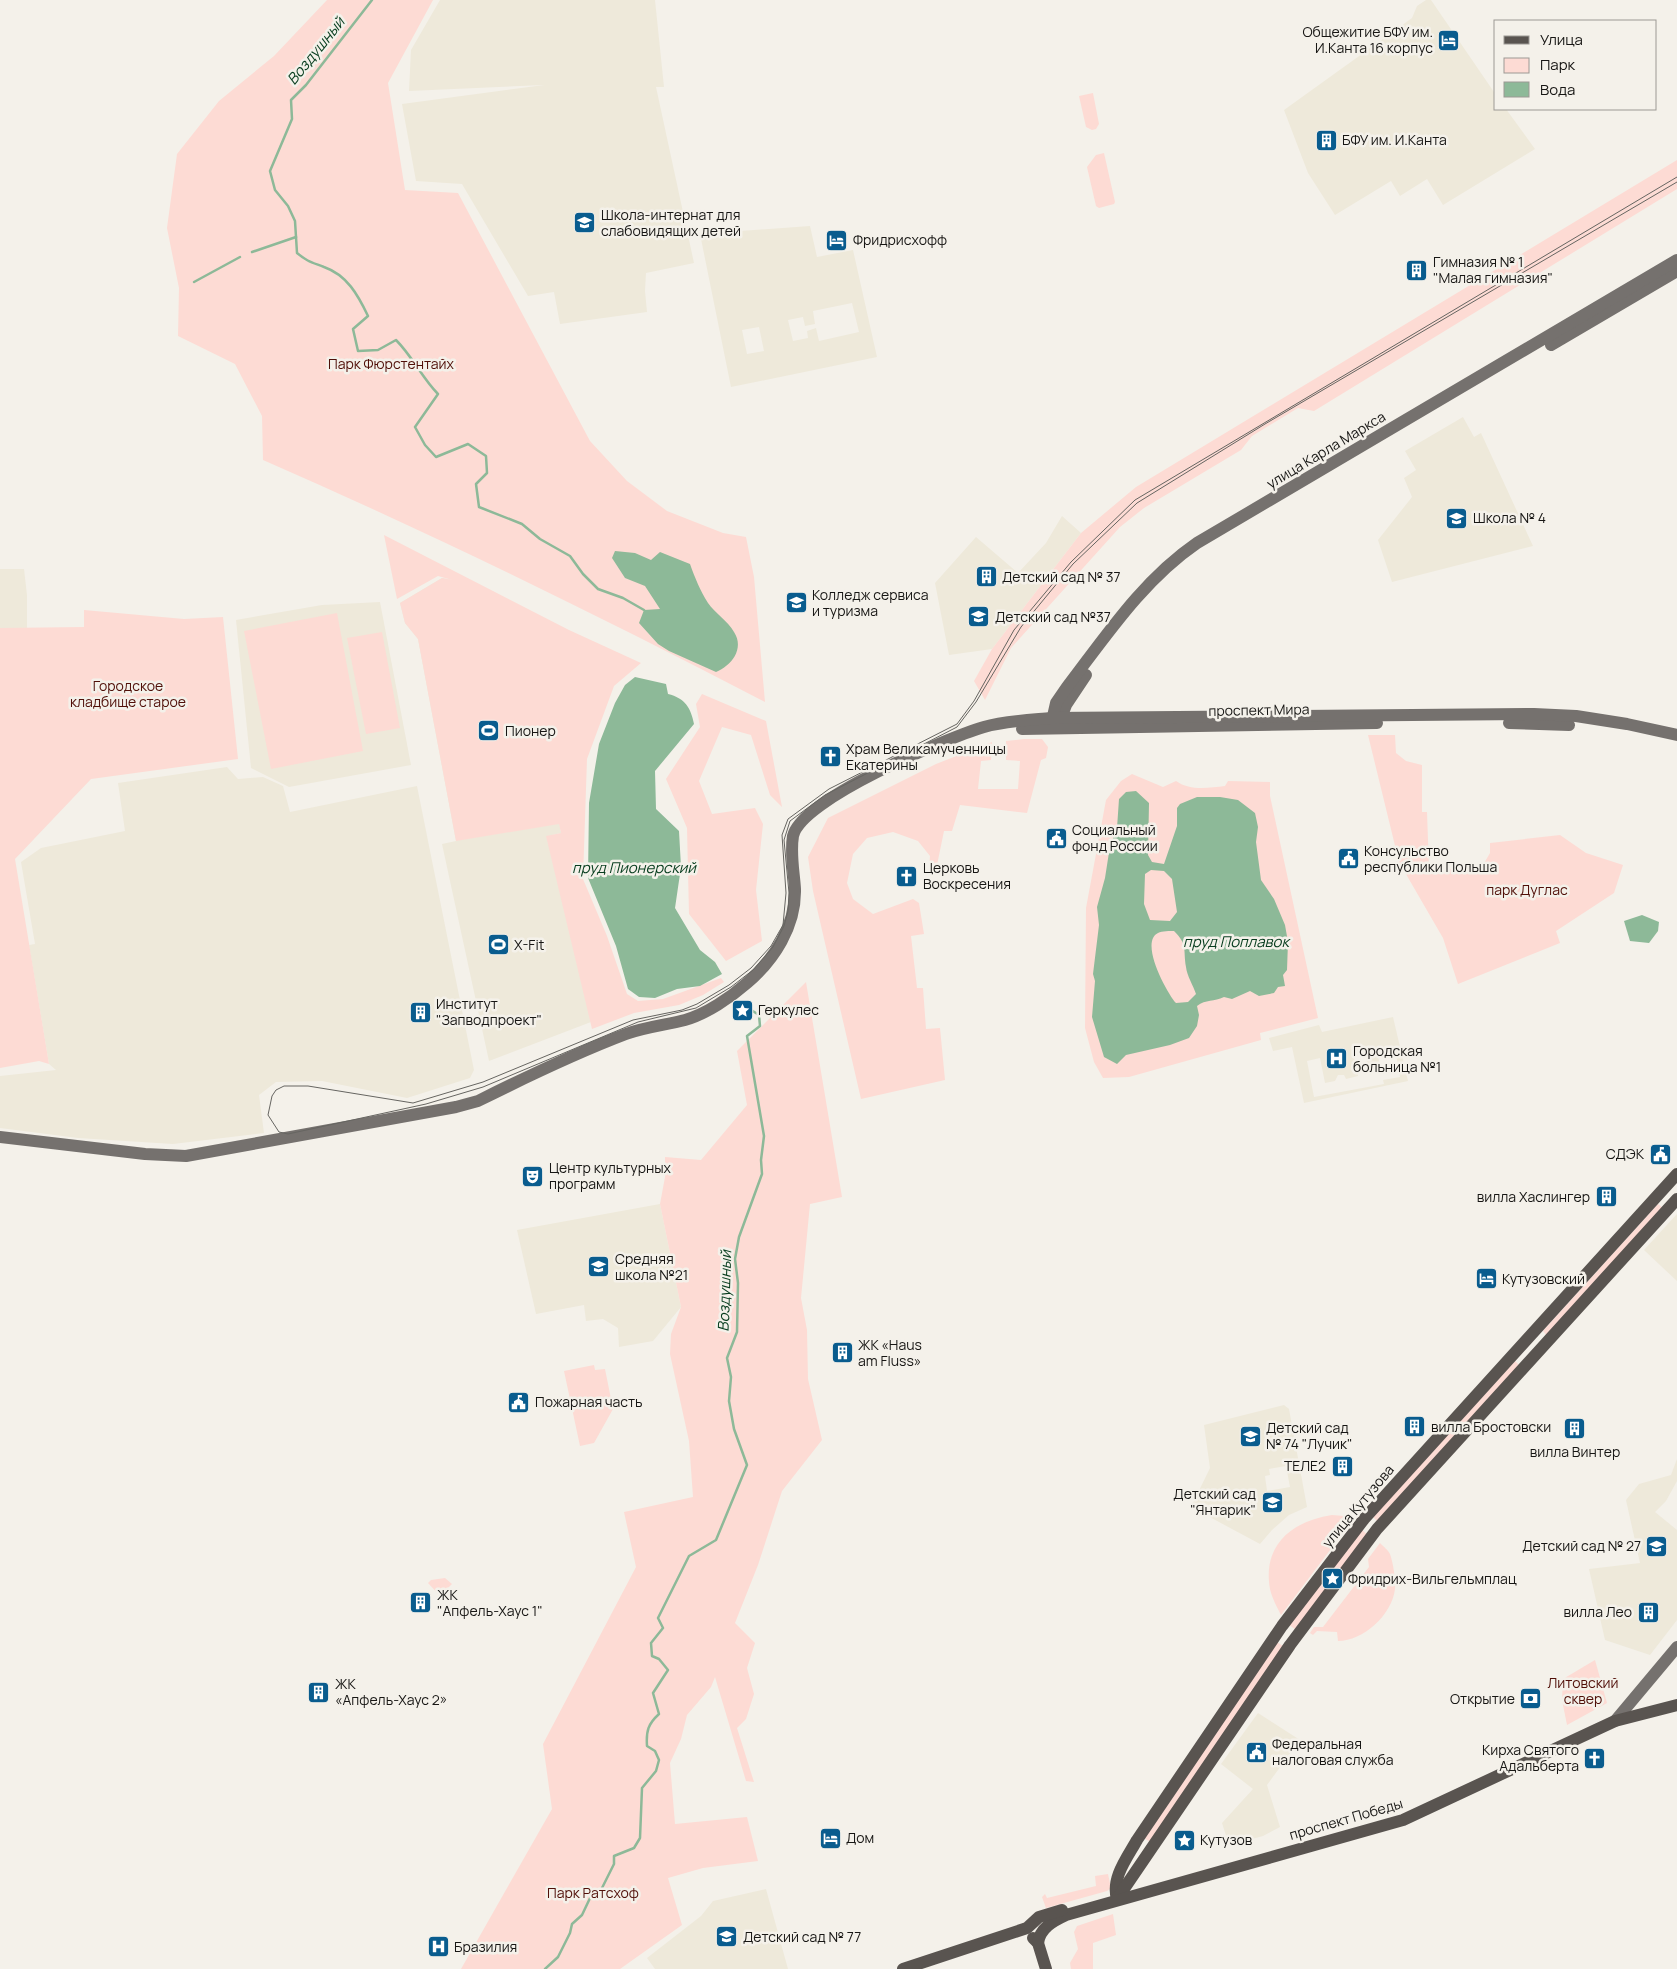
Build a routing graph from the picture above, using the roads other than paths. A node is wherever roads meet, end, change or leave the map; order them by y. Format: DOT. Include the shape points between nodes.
graph roads {
  1 [pos="1677,260"];
  2 [pos="1677,271"];
  3 [pos="1054,721"];
  4 [pos="1677,735"];
  5 [pos="1677,741"];
  6 [pos="850,787"];
  7 [pos="0,1137"];
  8 [pos="1677,1174"];
  9 [pos="1677,1199"];
  10 [pos="1677,1648"];
  11 [pos="1677,1704"];
  12 [pos="1615,1721"];
  13 [pos="1119,1895"];
  14 [pos="1011,1933"];
  15 [pos="1038,1943"];
  16 [pos="903,1969"];
  17 [pos="1046,1969"];
  1 -- 3 [label="main road, улица Карла Маркса" via="1177,557 1161,570 1066,688 1056,703"];
  2 -- 3 [label="main road, улица Карла Маркса" via="1189,557 1142,600"];
  3 -- 4 [label="main road, проспект Мира" via="1534,714 1619,722"];
  3 -- 5 [label="main road, проспект Мира" via="1523,723 1575,725"];
  3 -- 6 [label="main road, проспект Мира" via="981,735"];
  3 -- 6 [label="main road, проспект Мира" via="985,727 941,742"];
  6 -- 7 [label="main road" via="807,817 794,834 793,913 770,962 745,985 705,1012 628,1033 470,1103 242,1148 186,1156"];
  8 -- 13 [label="main road, улица Кутузова" via="1364,1519 1282,1626 1152,1816 1117,1876"];
  9 -- 13 [label="main road" via="1377,1529 1290,1645"];
  10 -- 12 [label="main road, проспект Победы"];
  11 -- 12 [label="main road"];
  12 -- 13 [label="main road, проспект Победы" via="1402,1820 1182,1881 1177,1876"];
  13 -- 14 [label="main road, проспект Победы" via="1039,1917 1027,1928"];
  13 -- 15 [label="main road, проспект Победы" via="1053,1921 1040,1933"];
  14 -- 15 [label="main road" via="1025,1934"];
  14 -- 16 [label="main road, проспект Победы"];
  15 -- 17 [label="main road"];
}
